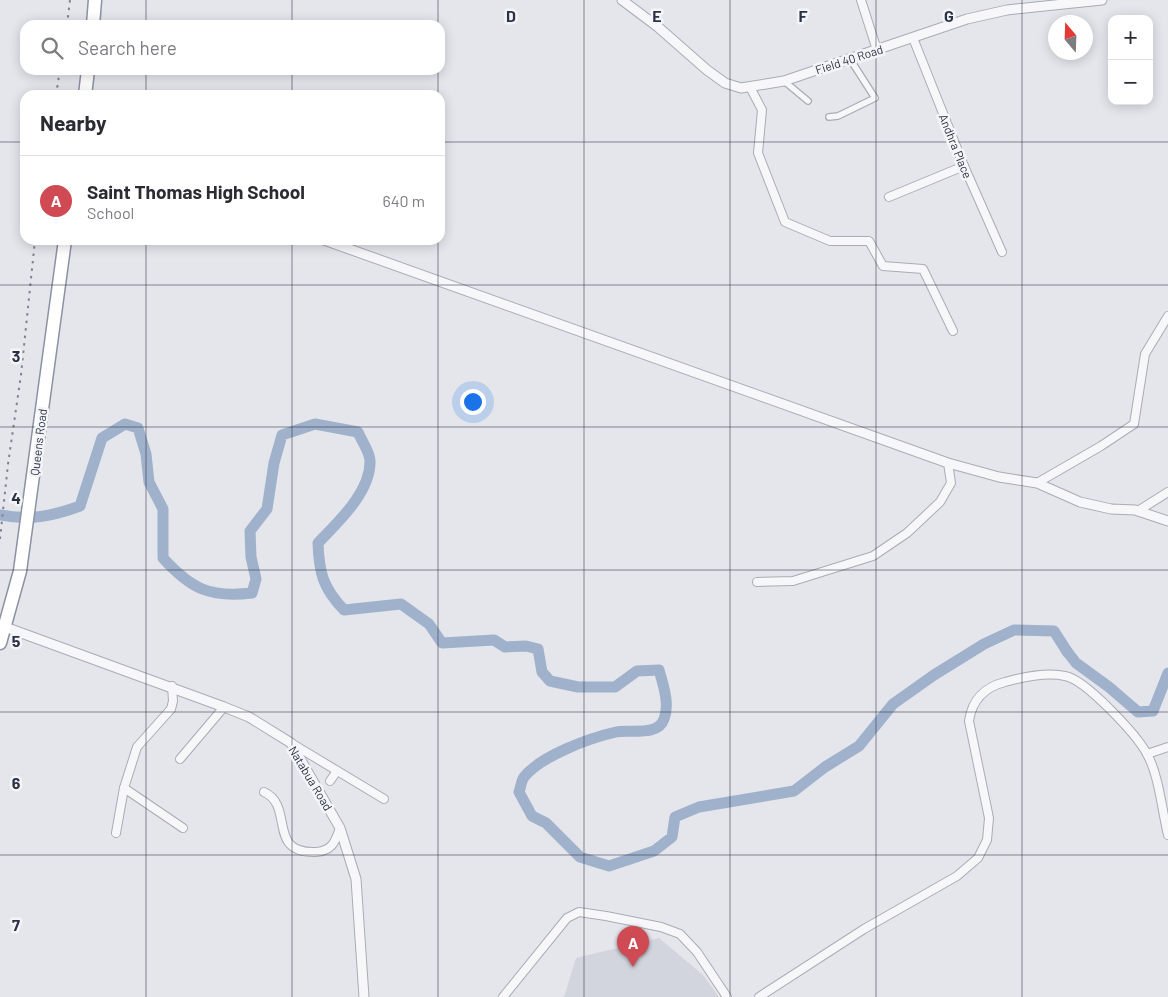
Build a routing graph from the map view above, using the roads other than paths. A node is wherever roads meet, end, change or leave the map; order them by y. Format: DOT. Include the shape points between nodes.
graph roads {
  1 [pos="96,0"];
  2 [pos="622,0"];
  3 [pos="861,0"];
  4 [pos="1102,0"];
  5 [pos="94,20"];
  6 [pos="913,38"];
  7 [pos="877,50"];
  8 [pos="850,59"];
  9 [pos="87,75"];
  10 [pos="784,81"];
  11 [pos="750,87"];
  12 [pos="85,90"];
  13 [pos="808,101"];
  14 [pos="829,116"];
  15 [pos="964,166"];
  16 [pos="890,197"];
  17 [pos="64,245"];
  18 [pos="338,245"];
  19 [pos="1002,252"];
  20 [pos="1168,316"];
  21 [pos="953,331"];
  22 [pos="948,463"];
  23 [pos="1037,483"];
  24 [pos="1168,492"];
  25 [pos="1138,511"];
  26 [pos="1168,521"];
  27 [pos="757,582"];
  28 [pos="5,627"];
  29 [pos="0,642"];
  30 [pos="172,686"];
  31 [pos="224,707"];
  32 [pos="291,743"];
  33 [pos="1168,747"];
  34 [pos="1147,754"];
  35 [pos="180,759"];
  36 [pos="337,771"];
  37 [pos="330,781"];
  38 [pos="124,788"];
  39 [pos="264,792"];
  40 [pos="384,799"];
  41 [pos="183,828"];
  42 [pos="340,828"];
  43 [pos="116,834"];
  44 [pos="1168,835"];
  45 [pos="364,997"];
  46 [pos="503,997"];
  47 [pos="727,997"];
  48 [pos="759,997"];
  1 -- 5 [label="highway"];
  2 -- 11 [label="street, Field 40 Road" via="725,83"];
  3 -- 7 [label="street"];
  4 -- 6 [label="street, Field 40 Road" via="1007,10 967,19"];
  6 -- 7 [label="street, Field 40 Road"];
  6 -- 15 [label="street, Andhra Place"];
  7 -- 8 [label="street, Field 40 Road"];
  8 -- 10 [label="street, Field 40 Road"];
  8 -- 14 [label="street" via="875,98 838,116"];
  9 -- 12 [label="highway"];
  10 -- 11 [label="street, Field 40 Road"];
  10 -- 13 [label="street"];
  11 -- 21 [label="street" via="762,110 758,152 785,222 830,241 869,241 883,266 923,269"];
  15 -- 16 [label="street"];
  15 -- 19 [label="street, Andhra Place"];
  17 -- 28 [label="highway, Queens Road" via="20,571"];
  18 -- 22 [label="street"];
  20 -- 23 [label="street" via="1145,354 1134,424"];
  22 -- 23 [label="street" via="999,478"];
  22 -- 27 [label="street" via="951,482 940,502 907,533 873,556 793,580"];
  23 -- 25 [label="street" via="1080,502"];
  24 -- 25 [label="street"];
  25 -- 26 [label="street"];
  28 -- 29 [label="highway, Queens Road"];
  28 -- 30 [label="street, Natabua Road"];
  30 -- 31 [label="street, Natabua Road"];
  30 -- 38 [label="street" via="170,708 137,747"];
  31 -- 32 [label="street, Natabua Road" via="249,717"];
  31 -- 35 [label="street"];
  32 -- 36 [label="street"];
  32 -- 42 [label="street, Natabua Road"];
  33 -- 34 [label="street"];
  34 -- 44 [label="street"];
  34 -- 48 [label="street" via="1122,722 1072,678 1060,675 1028,677 995,684 987,689 976,701 969,721 989,818 987,840 978,858 957,876 864,929"];
  36 -- 37 [label="street"];
  36 -- 40 [label="street"];
  38 -- 41 [label="street"];
  38 -- 43 [label="street"];
  39 -- 42 [label="street" via="274,800 284,838 290,847 315,852 329,849 335,844"];
  42 -- 45 [label="street, Natabua Road" via="356,879"];
  46 -- 47 [label="street" via="567,918 578,912 640,922 680,934 697,952"];
}
